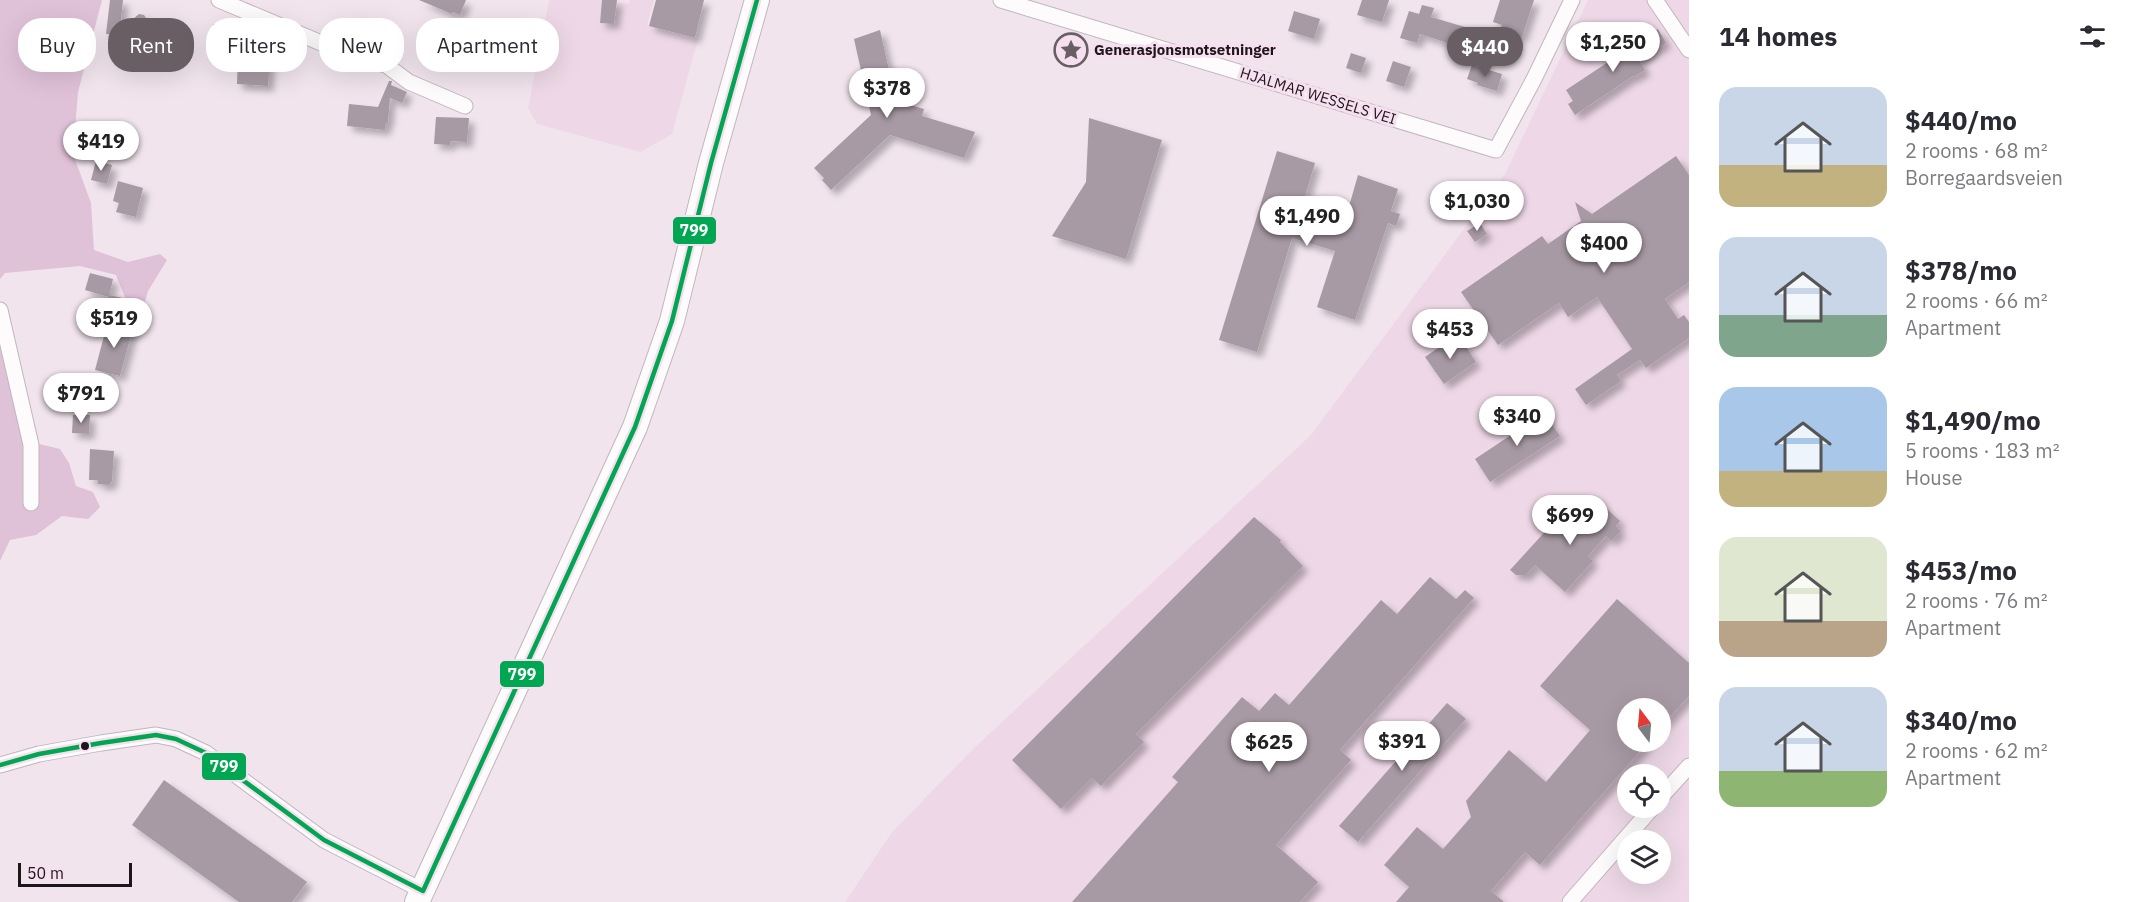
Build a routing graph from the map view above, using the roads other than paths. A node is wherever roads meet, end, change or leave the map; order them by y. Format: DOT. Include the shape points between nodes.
graph roads {
  1 [pos="219,0"];
  2 [pos="757,0"];
  3 [pos="1001,0"];
  4 [pos="1572,0"];
  5 [pos="1655,0"];
  6 [pos="1689,50"];
  7 [pos="465,106"];
  8 [pos="0,310"];
  9 [pos="31,503"];
  10 [pos="0,765"];
  11 [pos="1689,766"];
  12 [pos="1671,786"];
  13 [pos="1643,818"];
  14 [pos="420,896"];
  15 [pos="1570,902"];
  1 -- 7 [label="street" via="352,56 386,65 409,82"];
  2 -- 14 [label="main road" via="672,321 647,395"];
  3 -- 4 [label="street, HJALMAR WESSELS VEI" via="1496,150"];
  5 -- 6 [label="street"];
  8 -- 9 [label="street" via="31,445"];
  10 -- 14 [label="street" via="70,748 156,735 176,739 206,753 324,840"];
  11 -- 12 [label="street"];
  13 -- 15 [label="street"];
}
